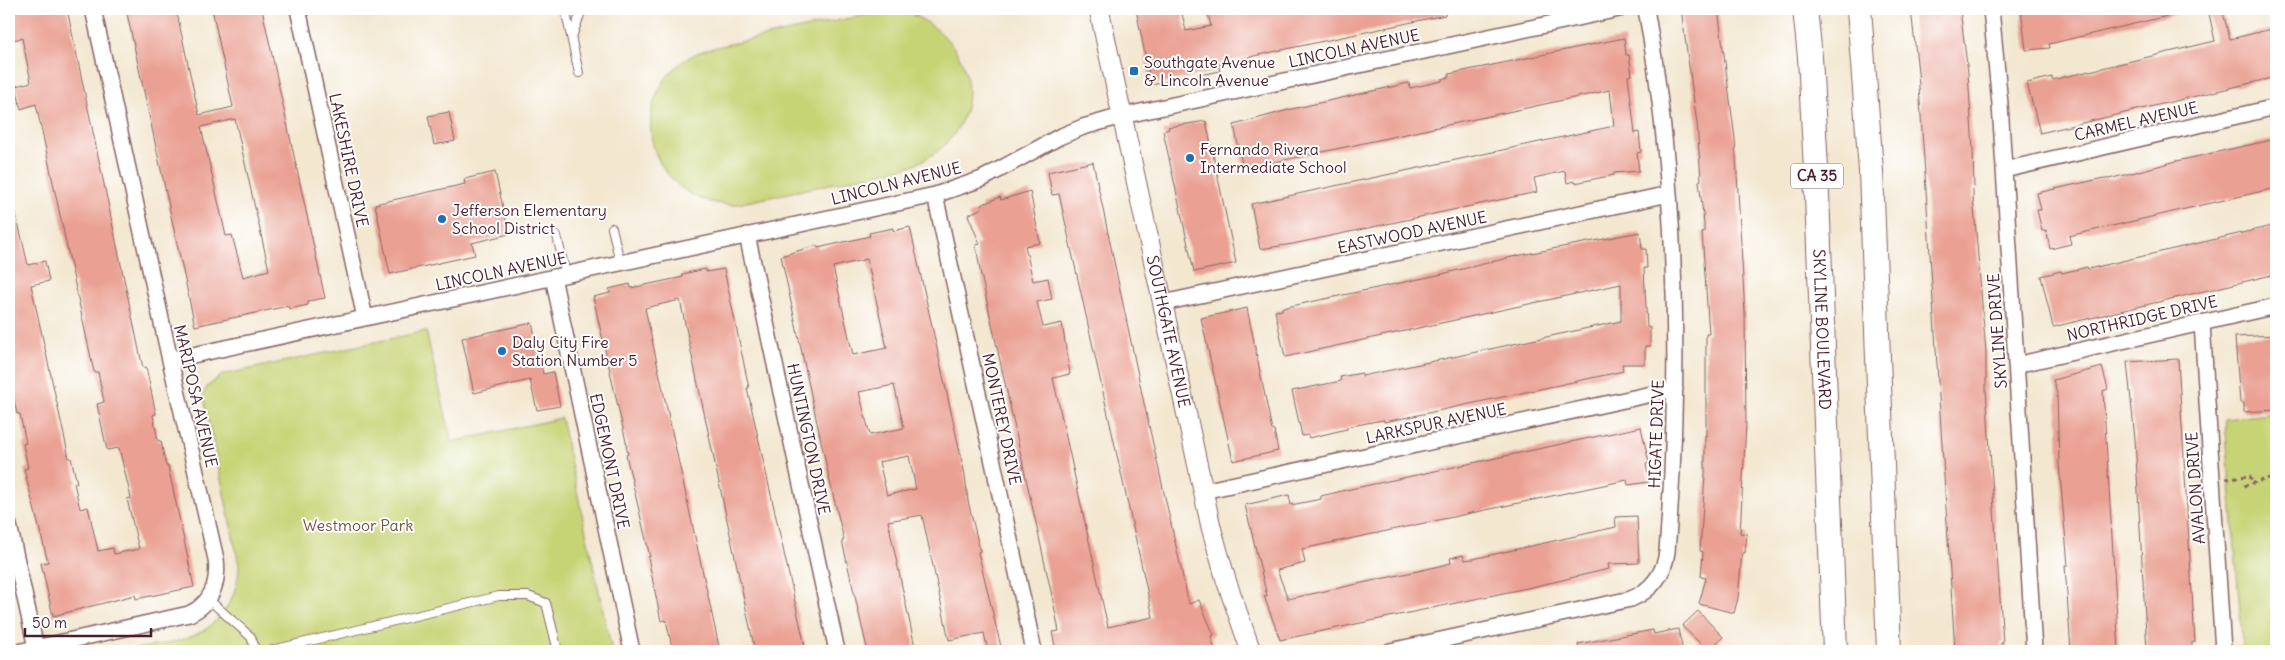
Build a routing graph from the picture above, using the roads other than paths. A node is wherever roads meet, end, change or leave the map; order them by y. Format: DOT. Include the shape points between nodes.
graph roads {
  1 [pos="93,9"];
  2 [pos="298,9"];
  3 [pos="565,9"];
  4 [pos="582,9"];
  5 [pos="1099,9"];
  6 [pos="1619,9"];
  7 [pos="1646,9"];
  8 [pos="1805,9"];
  9 [pos="1859,9"];
  10 [pos="1991,9"];
  11 [pos="572,39"];
  12 [pos="579,73"];
  13 [pos="2276,107"];
  14 [pos="1122,116"];
  15 [pos="2004,170"];
  16 [pos="1669,194"];
  17 [pos="935,195"];
  18 [pos="612,228"];
  19 [pos="747,234"];
  20 [pos="557,236"];
  21 [pos="620,262"];
  22 [pos="559,276"];
  23 [pos="1163,304"];
  24 [pos="2276,306"];
  25 [pos="365,318"];
  26 [pos="2202,323"];
  27 [pos="170,360"];
  28 [pos="2016,365"];
  29 [pos="1676,389"];
  30 [pos="1203,491"];
  31 [pos="9,525"];
  32 [pos="208,599"];
  33 [pos="29,650"];
  34 [pos="256,651"];
  35 [pos="268,651"];
  36 [pos="558,651"];
  37 [pos="632,651"];
  38 [pos="837,651"];
  39 [pos="1034,651"];
  40 [pos="1251,651"];
  41 [pos="1390,651"];
  42 [pos="1835,651"];
  43 [pos="1889,651"];
  44 [pos="2034,651"];
  45 [pos="2223,651"];
  1 -- 27 [label="street, MARIPOSA AVENUE"];
  2 -- 25 [label="street, LAKESHIRE DRIVE"];
  3 -- 11 [label="lane"];
  4 -- 11 [label="lane"];
  5 -- 14 [label="street, SOUTHGATE AVENUE"];
  6 -- 14 [label="street, LINCOLN AVENUE"];
  7 -- 16 [label="street, HIGATE DRIVE" via="1658,74"];
  8 -- 42 [label="main road, SKYLINE BOULEVARD / CA 35" via="1817,180"];
  9 -- 43 [label="main road" via="1871,172"];
  10 -- 15 [label="street, SKYLINE DRIVE"];
  11 -- 12 [label="lane"];
  13 -- 15 [label="street, CARMEL AVENUE"];
  14 -- 17 [label="street, LINCOLN AVENUE" via="1084,126 982,179"];
  14 -- 23 [label="street, SOUTHGATE AVENUE"];
  15 -- 28 [label="street, SKYLINE DRIVE"];
  16 -- 23 [label="street, EASTWOOD AVENUE"];
  16 -- 29 [label="street, HIGATE DRIVE"];
  17 -- 19 [label="street, LINCOLN AVENUE"];
  17 -- 39 [label="street, MONTEREY DRIVE"];
  18 -- 21 [label="lane"];
  19 -- 21 [label="street, LINCOLN AVENUE"];
  19 -- 38 [label="street, HUNTINGTON DRIVE"];
  20 -- 22 [label="lane"];
  21 -- 22 [label="street, LINCOLN AVENUE"];
  22 -- 25 [label="street, LINCOLN AVENUE"];
  22 -- 37 [label="street, EDGEMONT DRIVE"];
  23 -- 30 [label="street, SOUTHGATE AVENUE"];
  24 -- 26 [label="street, NORTHRIDGE DRIVE"];
  25 -- 27 [label="street, LINCOLN AVENUE"];
  26 -- 28 [label="street, NORTHRIDGE DRIVE"];
  26 -- 45 [label="street, AVALON DRIVE"];
  27 -- 32 [label="street, MARIPOSA AVENUE" via="216,559 216,582"];
  28 -- 44 [label="street, SKYLINE DRIVE"];
  29 -- 30 [label="street, LARKSPUR AVENUE"];
  29 -- 41 [label="street, HIGATE DRIVE" via="1667,552 1660,574 1651,587 1632,599"];
  30 -- 40 [label="street, SOUTHGATE AVENUE" via="1226,580"];
  31 -- 33 [label="street"];
  32 -- 33 [label="street" via="195,611 177,618"];
  32 -- 34 [label="lane" via="251,637"];
  35 -- 36 [label="lane" via="499,596 528,596 546,603"];
}
